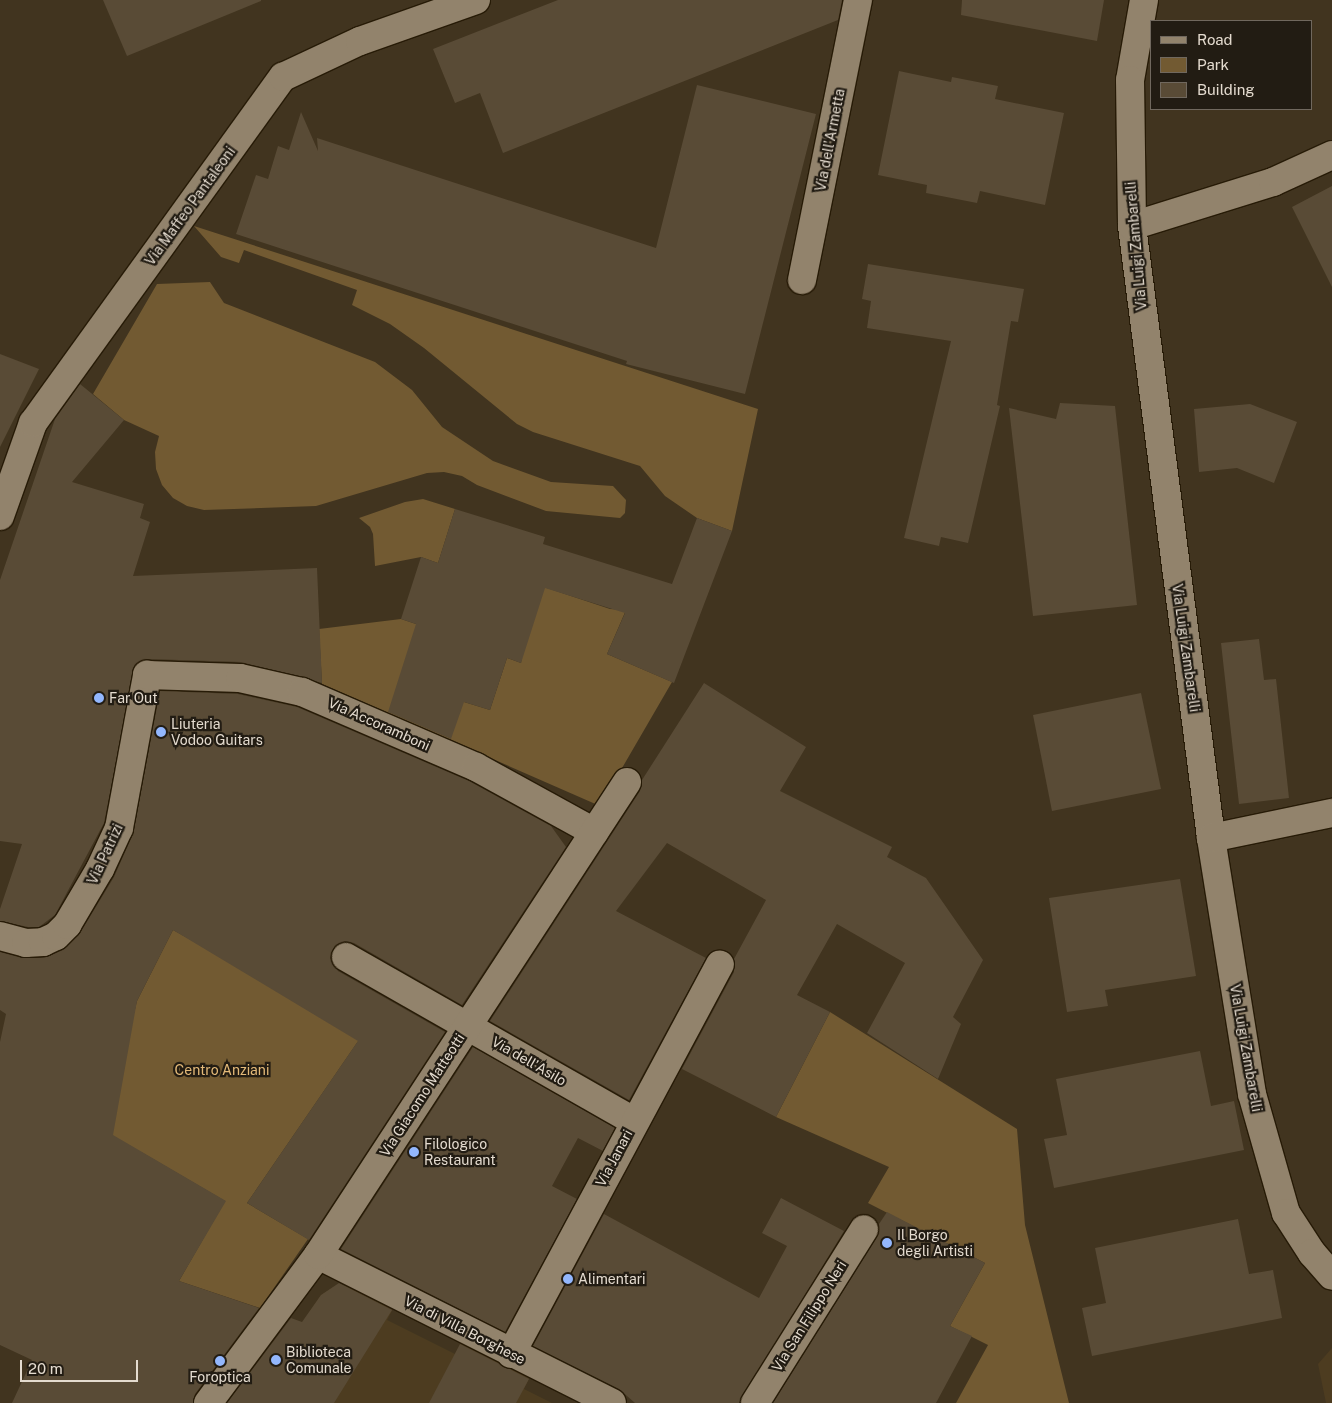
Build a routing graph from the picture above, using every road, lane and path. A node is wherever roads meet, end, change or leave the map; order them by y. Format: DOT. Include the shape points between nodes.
graph roads {
  1 [pos="476,0"];
  2 [pos="858,0"];
  3 [pos="1144,0"];
  4 [pos="1332,155"];
  5 [pos="1132,226"];
  6 [pos="802,280"];
  7 [pos="6,481"];
  8 [pos="0,516"];
  9 [pos="147,675"];
  10 [pos="627,782"];
  11 [pos="1332,813"];
  12 [pos="594,832"];
  13 [pos="1211,838"];
  14 [pos="0,936"];
  15 [pos="346,957"];
  16 [pos="720,965"];
  17 [pos="467,1026"];
  18 [pos="634,1121"];
  19 [pos="864,1229"];
  20 [pos="318,1255"];
  21 [pos="1332,1276"];
  22 [pos="511,1354"];
  23 [pos="208,1403"];
  24 [pos="612,1403"];
  25 [pos="755,1403"];
  1 -- 7 [label="street, Via Maffeo Pantaleoni" via="360,41 283,77 33,423"];
  2 -- 6 [label="street, Via dell'Armetta"];
  3 -- 5 [label="street, Via Luigi Zambarelli" via="1130,80"];
  4 -- 5 [label="street" via="1273,182"];
  5 -- 13 [label="street, Via Luigi Zambarelli"];
  7 -- 8 [label="street, Via Maffeo Pantaleoni"];
  9 -- 12 [label="street, Via Accoramboni" via="240,678 302,692 476,767"];
  9 -- 14 [label="street, Via Patrizi" via="121,820 100,869 67,925 56,936 44,942 26,943"];
  10 -- 12 [label="street, Via Giacomo Matteotti"];
  11 -- 13 [label="street"];
  12 -- 17 [label="street, Via Giacomo Matteotti"];
  13 -- 21 [label="street, Via Luigi Zambarelli" via="1252,1094 1272,1169 1286,1212 1312,1254"];
  15 -- 17 [label="street, Via dell'Asilo"];
  16 -- 18 [label="street, Via Janari"];
  17 -- 18 [label="street, Via dell'Asilo"];
  17 -- 20 [label="street, Via Giacomo Matteotti"];
  18 -- 22 [label="street, Via Janari"];
  19 -- 25 [label="street, Via San Filippo Neri"];
  20 -- 22 [label="street, Via di Villa Borghese"];
  20 -- 23 [label="street, Via Giacomo Matteotti"];
  22 -- 24 [label="street, Via di Villa Borghese"];
}
